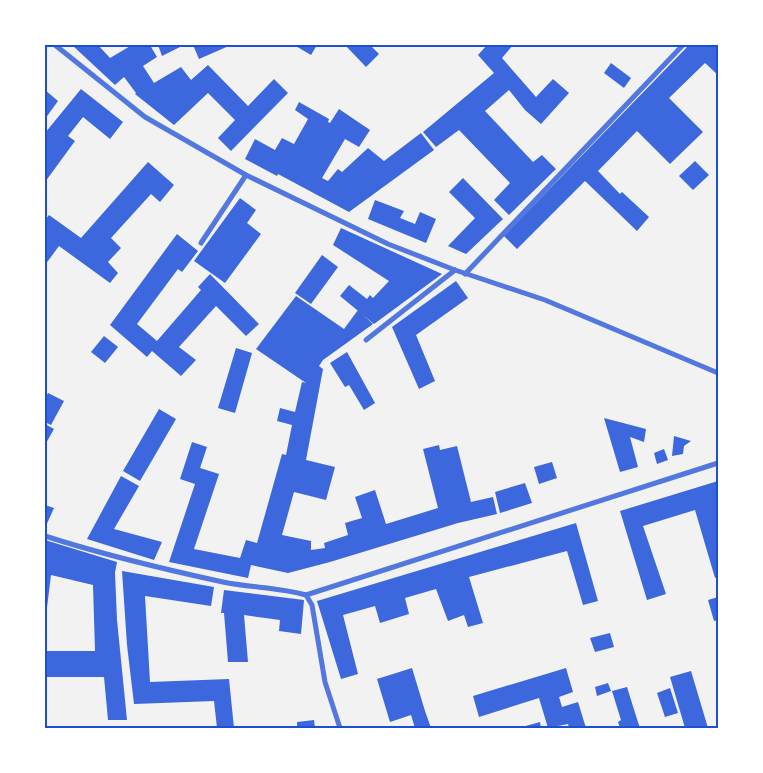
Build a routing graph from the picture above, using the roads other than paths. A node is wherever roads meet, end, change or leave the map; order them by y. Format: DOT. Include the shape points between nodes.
graph roads {
  1 [pos="55,45"];
  2 [pos="683,45"];
  3 [pos="246,174"];
  4 [pos="201,243"];
  5 [pos="455,270"];
  6 [pos="464,274"];
  7 [pos="366,340"];
  8 [pos="718,373"];
  9 [pos="718,463"];
  10 [pos="45,536"];
  11 [pos="306,595"];
  12 [pos="340,728"];
  1 -- 3 [label="street" via="145,117"];
  2 -- 6 [label="street"];
  3 -- 4 [label="street"];
  3 -- 5 [label="street" via="388,244"];
  5 -- 6 [label="street"];
  5 -- 7 [label="street"];
  6 -- 8 [label="street" via="545,300"];
  9 -- 11 [label="street"];
  10 -- 11 [label="street" via="126,560 226,582"];
  11 -- 12 [label="street" via="313,611 325,682"];
}
